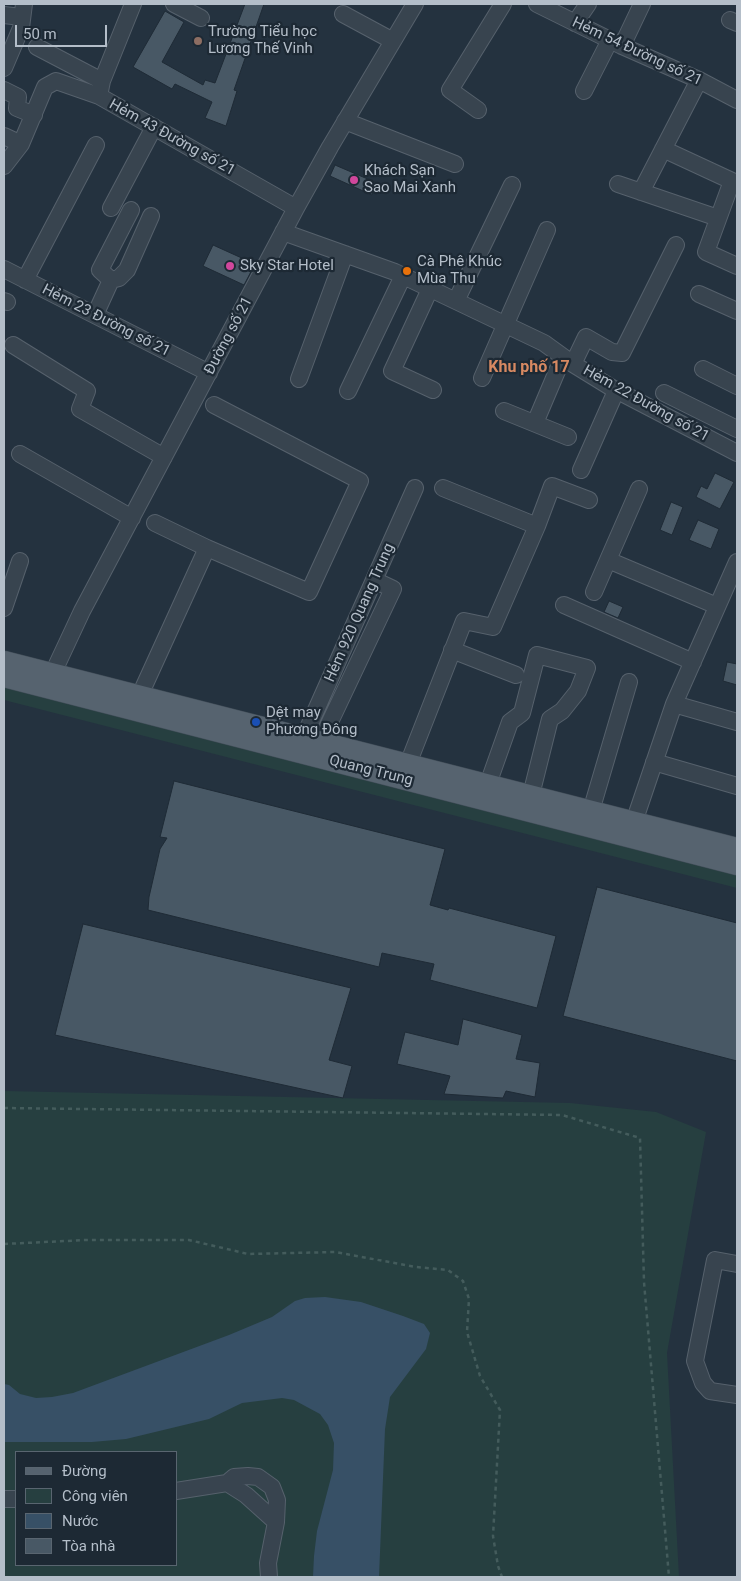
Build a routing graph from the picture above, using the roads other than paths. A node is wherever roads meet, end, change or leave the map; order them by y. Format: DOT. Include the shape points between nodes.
graph roads {
  1 [pos="133,4"];
  2 [pos="174,4"];
  3 [pos="415,4"];
  4 [pos="503,4"];
  5 [pos="537,4"];
  6 [pos="588,4"];
  7 [pos="642,4"];
  8 [pos="23,10"];
  9 [pos="343,14"];
  10 [pos="4,15"];
  11 [pos="201,18"];
  12 [pos="575,23"];
  13 [pos="393,42"];
  14 [pos="616,43"];
  15 [pos="37,47"];
  16 [pos="4,68"];
  17 [pos="699,80"];
  18 [pos="100,88"];
  19 [pos="4,90"];
  20 [pos="584,91"];
  21 [pos="737,100"];
  22 [pos="478,110"];
  23 [pos="34,115"];
  24 [pos="346,121"];
  25 [pos="154,127"];
  26 [pos="4,136"];
  27 [pos="21,144"];
  28 [pos="96,145"];
  29 [pos="663,149"];
  30 [pos="455,164"];
  31 [pos="4,166"];
  32 [pos="735,182"];
  33 [pos="618,184"];
  34 [pos="512,185"];
  35 [pos="641,192"];
  36 [pos="111,208"];
  37 [pos="296,208"];
  38 [pos="130,210"];
  39 [pos="151,216"];
  40 [pos="718,218"];
  41 [pos="548,230"];
  42 [pos="283,232"];
  43 [pos="676,245"];
  44 [pos="346,254"];
  45 [pos="737,266"];
  46 [pos="4,269"];
  47 [pos="403,276"];
  48 [pos="26,280"];
  49 [pos="111,280"];
  50 [pos="430,289"];
  51 [pos="700,294"];
  52 [pos="456,301"];
  53 [pos="737,311"];
  54 [pos="95,315"];
  55 [pos="506,325"];
  56 [pos="13,345"];
  57 [pos="568,361"];
  58 [pos="703,369"];
  59 [pos="209,373"];
  60 [pos="482,378"];
  61 [pos="299,379"];
  62 [pos="737,386"];
  63 [pos="348,390"];
  64 [pos="433,390"];
  65 [pos="616,390"];
  66 [pos="664,393"];
  67 [pos="214,405"];
  68 [pos="504,411"];
  69 [pos="534,423"];
  70 [pos="737,429"];
  71 [pos="568,437"];
  72 [pos="737,453"];
  73 [pos="20,454"];
  74 [pos="164,457"];
  75 [pos="582,470"];
  76 [pos="415,488"];
  77 [pos="443,488"];
  78 [pos="639,489"];
  79 [pos="589,500"];
  80 [pos="132,518"];
  81 [pos="155,523"];
  82 [pos="537,526"];
  83 [pos="207,548"];
  84 [pos="608,560"];
  85 [pos="20,561"];
  86 [pos="737,562"];
  87 [pos="594,592"];
  88 [pos="564,605"];
  89 [pos="717,606"];
  90 [pos="4,608"];
  91 [pos="452,650"];
  92 [pos="4,660"];
  93 [pos="693,662"];
  94 [pos="516,675"];
  95 [pos="4,677"];
  96 [pos="50,681"];
  97 [pos="629,682"];
  98 [pos="140,695"];
  99 [pos="674,704"];
  100 [pos="737,722"];
  101 [pos="312,739"];
  102 [pos="654,762"];
  103 [pos="408,764"];
  104 [pos="488,784"];
  105 [pos="737,786"];
  106 [pos="531,795"];
  107 [pos="591,811"];
  108 [pos="634,822"];
  109 [pos="737,848"];
  110 [pos="737,865"];
  111 [pos="737,1264"];
  112 [pos="737,1395"];
  113 [pos="227,1483"];
  114 [pos="178,1491"];
  115 [pos="276,1522"];
  116 [pos="269,1577"];
  1 -- 18 [label="street"];
  2 -- 11 [label="street"];
  3 -- 13 [label="street, Đường số 21"];
  4 -- 22 [label="street" via="450,90"];
  5 -- 12 [label="street, Hẻm 54 Đường số 21"];
  6 -- 12 [label="street"];
  7 -- 14 [label="street"];
  8 -- 10 [label="street"];
  8 -- 16 [label="street" via="21,28"];
  9 -- 13 [label="street"];
  12 -- 14 [label="street, Hẻm 54 Đường số 21"];
  13 -- 24 [label="street, Đường số 21"];
  14 -- 17 [label="street, Hẻm 54 Đường số 21"];
  14 -- 20 [label="street"];
  15 -- 18 [label="street"];
  17 -- 21 [label="street, Hẻm 54 Đường số 21"];
  17 -- 29 [label="street"];
  18 -- 23 [label="street, Hẻm 43 Đường số 21" via="56,81 45,87"];
  18 -- 25 [label="street, Hẻm 43 Đường số 21"];
  19 -- 23 [label="street" via="18,97 17,108"];
  23 -- 27 [label="street"];
  24 -- 30 [label="street"];
  24 -- 37 [label="street, Đường số 21"];
  25 -- 36 [label="street"];
  25 -- 37 [label="street, Hẻm 43 Đường số 21"];
  26 -- 27 [label="street"];
  27 -- 31 [label="street"];
  28 -- 48 [label="street"];
  29 -- 32 [label="street"];
  29 -- 35 [label="street"];
  32 -- 40 [label="street"];
  33 -- 35 [label="street"];
  34 -- 52 [label="street"];
  35 -- 40 [label="street"];
  37 -- 42 [label="street, Đường số 21"];
  38 -- 49 [label="street" via="100,270"];
  39 -- 49 [label="street" via="127,270 119,278"];
  40 -- 45 [label="street" via="706,252"];
  41 -- 55 [label="street"];
  42 -- 44 [label="street, Hẻm 22 Đường số 21"];
  42 -- 59 [label="street, Đường số 21"];
  43 -- 57 [label="street" via="622,353 612,352 586,337"];
  44 -- 47 [label="street, Hẻm 22 Đường số 21"];
  44 -- 61 [label="street"];
  46 -- 48 [label="street, Hẻm 23 Đường số 21"];
  47 -- 50 [label="street, Hẻm 22 Đường số 21"];
  47 -- 63 [label="street"];
  48 -- 54 [label="street, Hẻm 23 Đường số 21"];
  49 -- 54 [label="street"];
  50 -- 52 [label="street, Hẻm 22 Đường số 21"];
  50 -- 64 [label="street" via="392,371"];
  51 -- 53 [label="street"];
  52 -- 55 [label="street, Hẻm 22 Đường số 21"];
  54 -- 59 [label="street, Hẻm 23 Đường số 21"];
  55 -- 57 [label="street, Hẻm 22 Đường số 21" via="544,343"];
  55 -- 60 [label="street"];
  56 -- 74 [label="street" via="87,390 80,409"];
  57 -- 65 [label="street, Hẻm 22 Đường số 21"];
  57 -- 69 [label="street"];
  58 -- 62 [label="street"];
  59 -- 74 [label="street, Đường số 21"];
  65 -- 72 [label="street, Hẻm 22 Đường số 21"];
  65 -- 75 [label="street"];
  66 -- 70 [label="street"];
  67 -- 83 [label="street" via="360,481 309,592"];
  68 -- 69 [label="street"];
  69 -- 71 [label="street"];
  73 -- 80 [label="street"];
  74 -- 80 [label="street, Đường số 21"];
  76 -- 101 [label="street, Hẻm 920 Quang Trung" via="374,580 393,588"];
  77 -- 82 [label="street"];
  78 -- 84 [label="street"];
  79 -- 82 [label="street" via="552,486"];
  80 -- 96 [label="street, Đường số 21" via="82,611"];
  81 -- 83 [label="street"];
  82 -- 91 [label="street" via="493,628 464,621"];
  83 -- 98 [label="street"];
  84 -- 87 [label="street"];
  84 -- 89 [label="street"];
  85 -- 90 [label="street"];
  86 -- 89 [label="street"];
  88 -- 93 [label="street"];
  89 -- 93 [label="street"];
  91 -- 94 [label="street"];
  91 -- 103 [label="street"];
  92 -- 96 [label="main road, Quang Trung"];
  93 -- 99 [label="street"];
  95 -- 96 [label="main road, Quang Trung"];
  96 -- 98 [label="main road, Quang Trung"];
  96 -- 110 [label="main road, Quang Trung"];
  97 -- 107 [label="street"];
  98 -- 101 [label="main road, Quang Trung"];
  99 -- 100 [label="street"];
  99 -- 102 [label="street"];
  101 -- 103 [label="main road, Quang Trung"];
  102 -- 105 [label="street"];
  102 -- 108 [label="street"];
  103 -- 104 [label="main road, Quang Trung"];
  104 -- 106 [label="main road, Quang Trung"];
  104 -- 106 [label="street" via="510,722 522,714 537,655 587,668 578,690 562,711 550,719"];
  106 -- 107 [label="main road, Quang Trung"];
  107 -- 108 [label="main road, Quang Trung"];
  108 -- 109 [label="main road, Quang Trung"];
  111 -- 112 [label="street" via="715,1260 695,1362 710,1390"];
  113 -- 114 [label="street"];
  113 -- 115 [label="street"];
  113 -- 115 [label="street" via="234,1477 248,1476 258,1477 272,1487 277,1500"];
  115 -- 116 [label="street" via="268,1563"];
}
